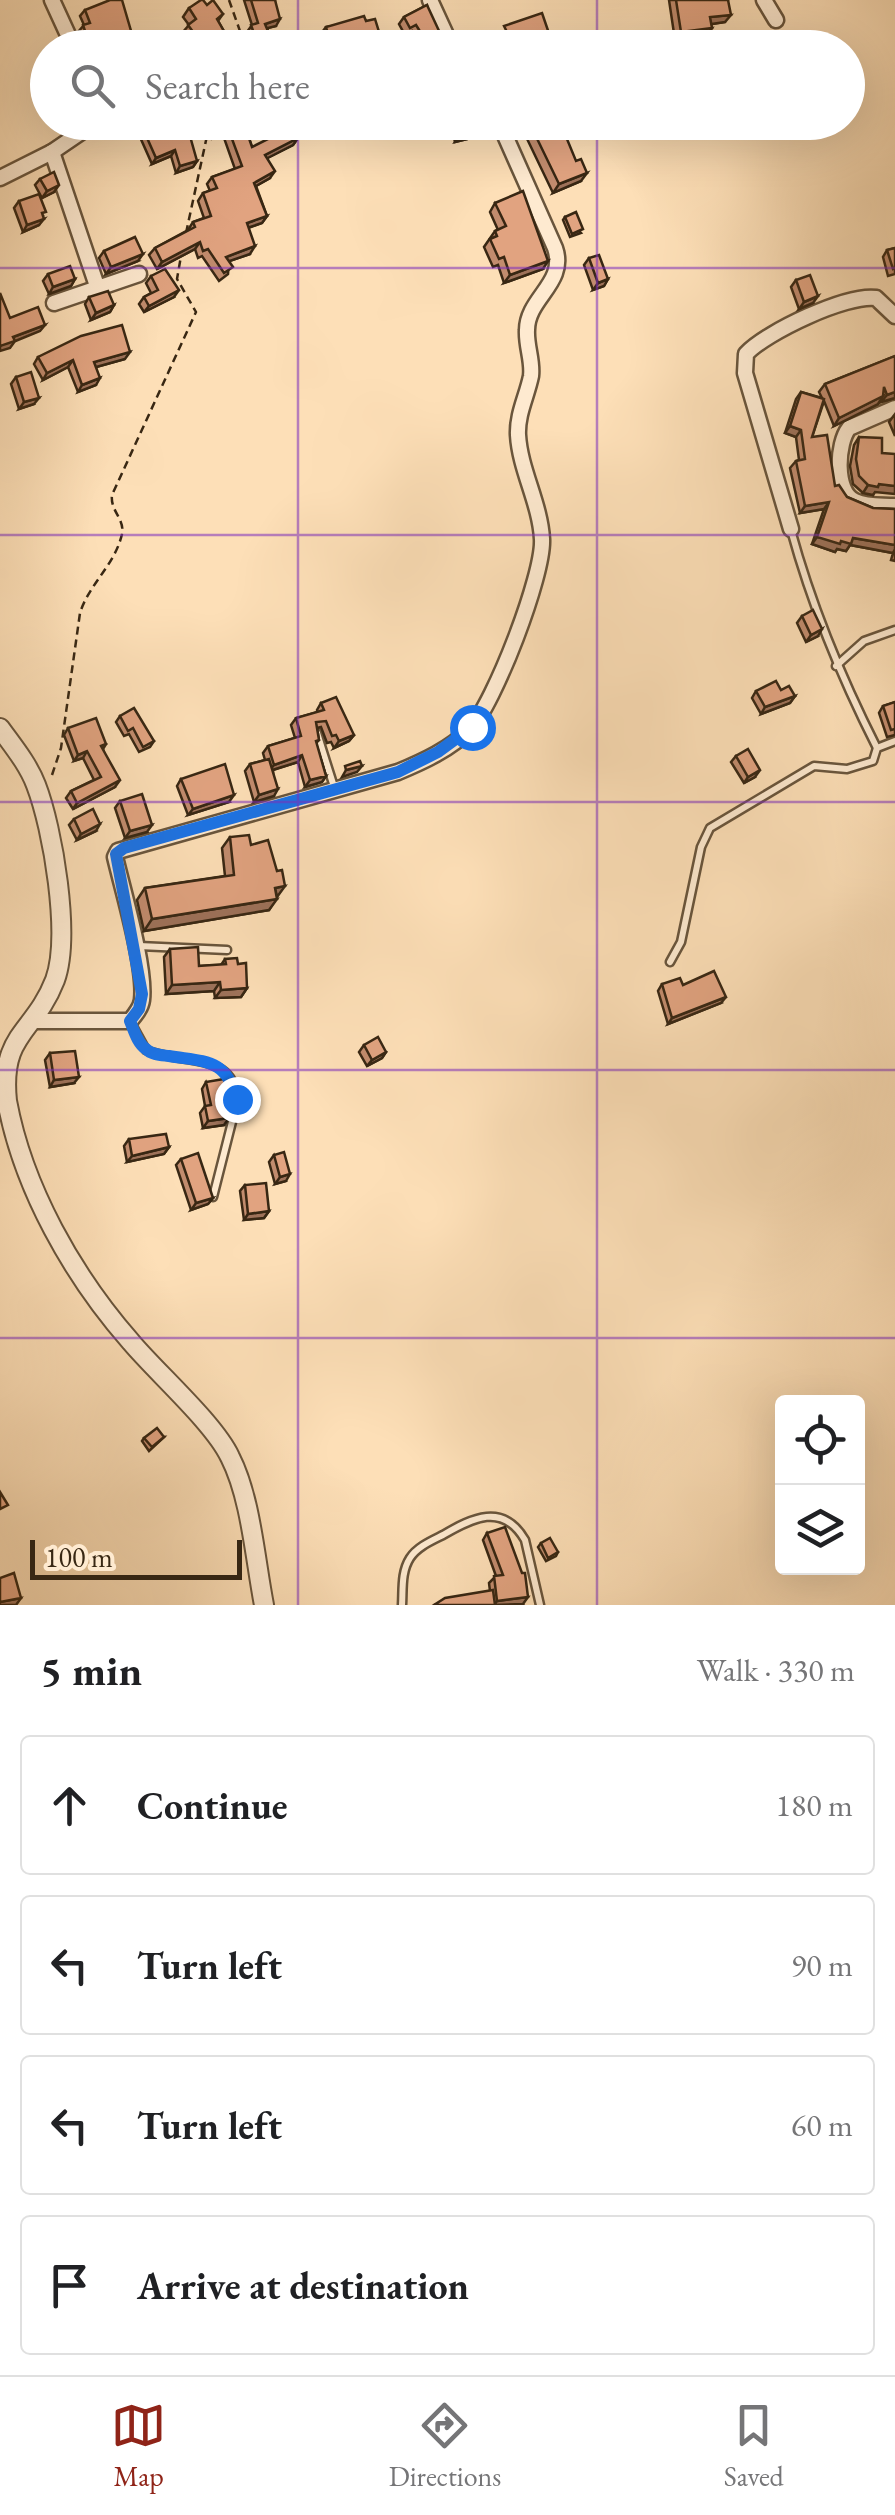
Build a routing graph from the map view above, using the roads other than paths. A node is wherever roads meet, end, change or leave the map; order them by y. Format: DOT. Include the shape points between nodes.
graph roads {
  1 [pos="52,0"];
  2 [pos="430,0"];
  3 [pos="764,0"];
  4 [pos="776,20"];
  5 [pos="66,30"];
  6 [pos="444,30"];
  7 [pos="70,140"];
  8 [pos="507,140"];
  9 [pos="52,152"];
  10 [pos="0,178"];
  11 [pos="139,274"];
  12 [pos="97,286"];
  13 [pos="54,302"];
  14 [pos="895,316"];
  15 [pos="895,408"];
  16 [pos="895,506"];
  17 [pos="791,529"];
  18 [pos="895,630"];
  19 [pos="836,666"];
  20 [pos="0,728"];
  21 [pos="317,733"];
  22 [pos="895,741"];
  23 [pos="876,748"];
  24 [pos="336,791"];
  25 [pos="135,946"];
  26 [pos="228,950"];
  27 [pos="670,962"];
  28 [pos="32,1021"];
  29 [pos="130,1021"];
  30 [pos="3,1099"];
  31 [pos="212,1197"];
  32 [pos="264,1605"];
  33 [pos="402,1605"];
  34 [pos="540,1605"];
  1 -- 5 [label="street"];
  2 -- 6 [label="street"];
  3 -- 4 [label="street"];
  7 -- 9 [label="street"];
  8 -- 24 [label="street" via="558,264 526,326 532,369 518,424 541,526 539,575 472,727 419,763"];
  9 -- 10 [label="street"];
  9 -- 12 [label="street"];
  11 -- 12 [label="street"];
  12 -- 13 [label="street"];
  14 -- 17 [label="street" via="876,298 857,298 762,340 746,354 745,373"];
  15 -- 16 [label="street" via="849,428 841,444 842,485 850,498"];
  17 -- 19 [label="lane"];
  18 -- 19 [label="lane" via="864,641"];
  19 -- 23 [label="lane"];
  20 -- 28 [label="street" via="39,794 54,850 56,977"];
  21 -- 24 [label="lane"];
  22 -- 23 [label="lane"];
  23 -- 27 [label="lane" via="873,760 854,767 814,766 710,828"];
  24 -- 25 [label="street" via="118,850"];
  25 -- 26 [label="lane"];
  25 -- 29 [label="street" via="142,1001"];
  28 -- 29 [label="street"];
  28 -- 30 [label="street" via="6,1055"];
  29 -- 31 [label="lane" via="146,1050 212,1063 232,1080 236,1110"];
  30 -- 32 [label="street" via="41,1204 83,1278 229,1454"];
  33 -- 34 [label="lane" via="411,1556 484,1515 526,1540"];
}
